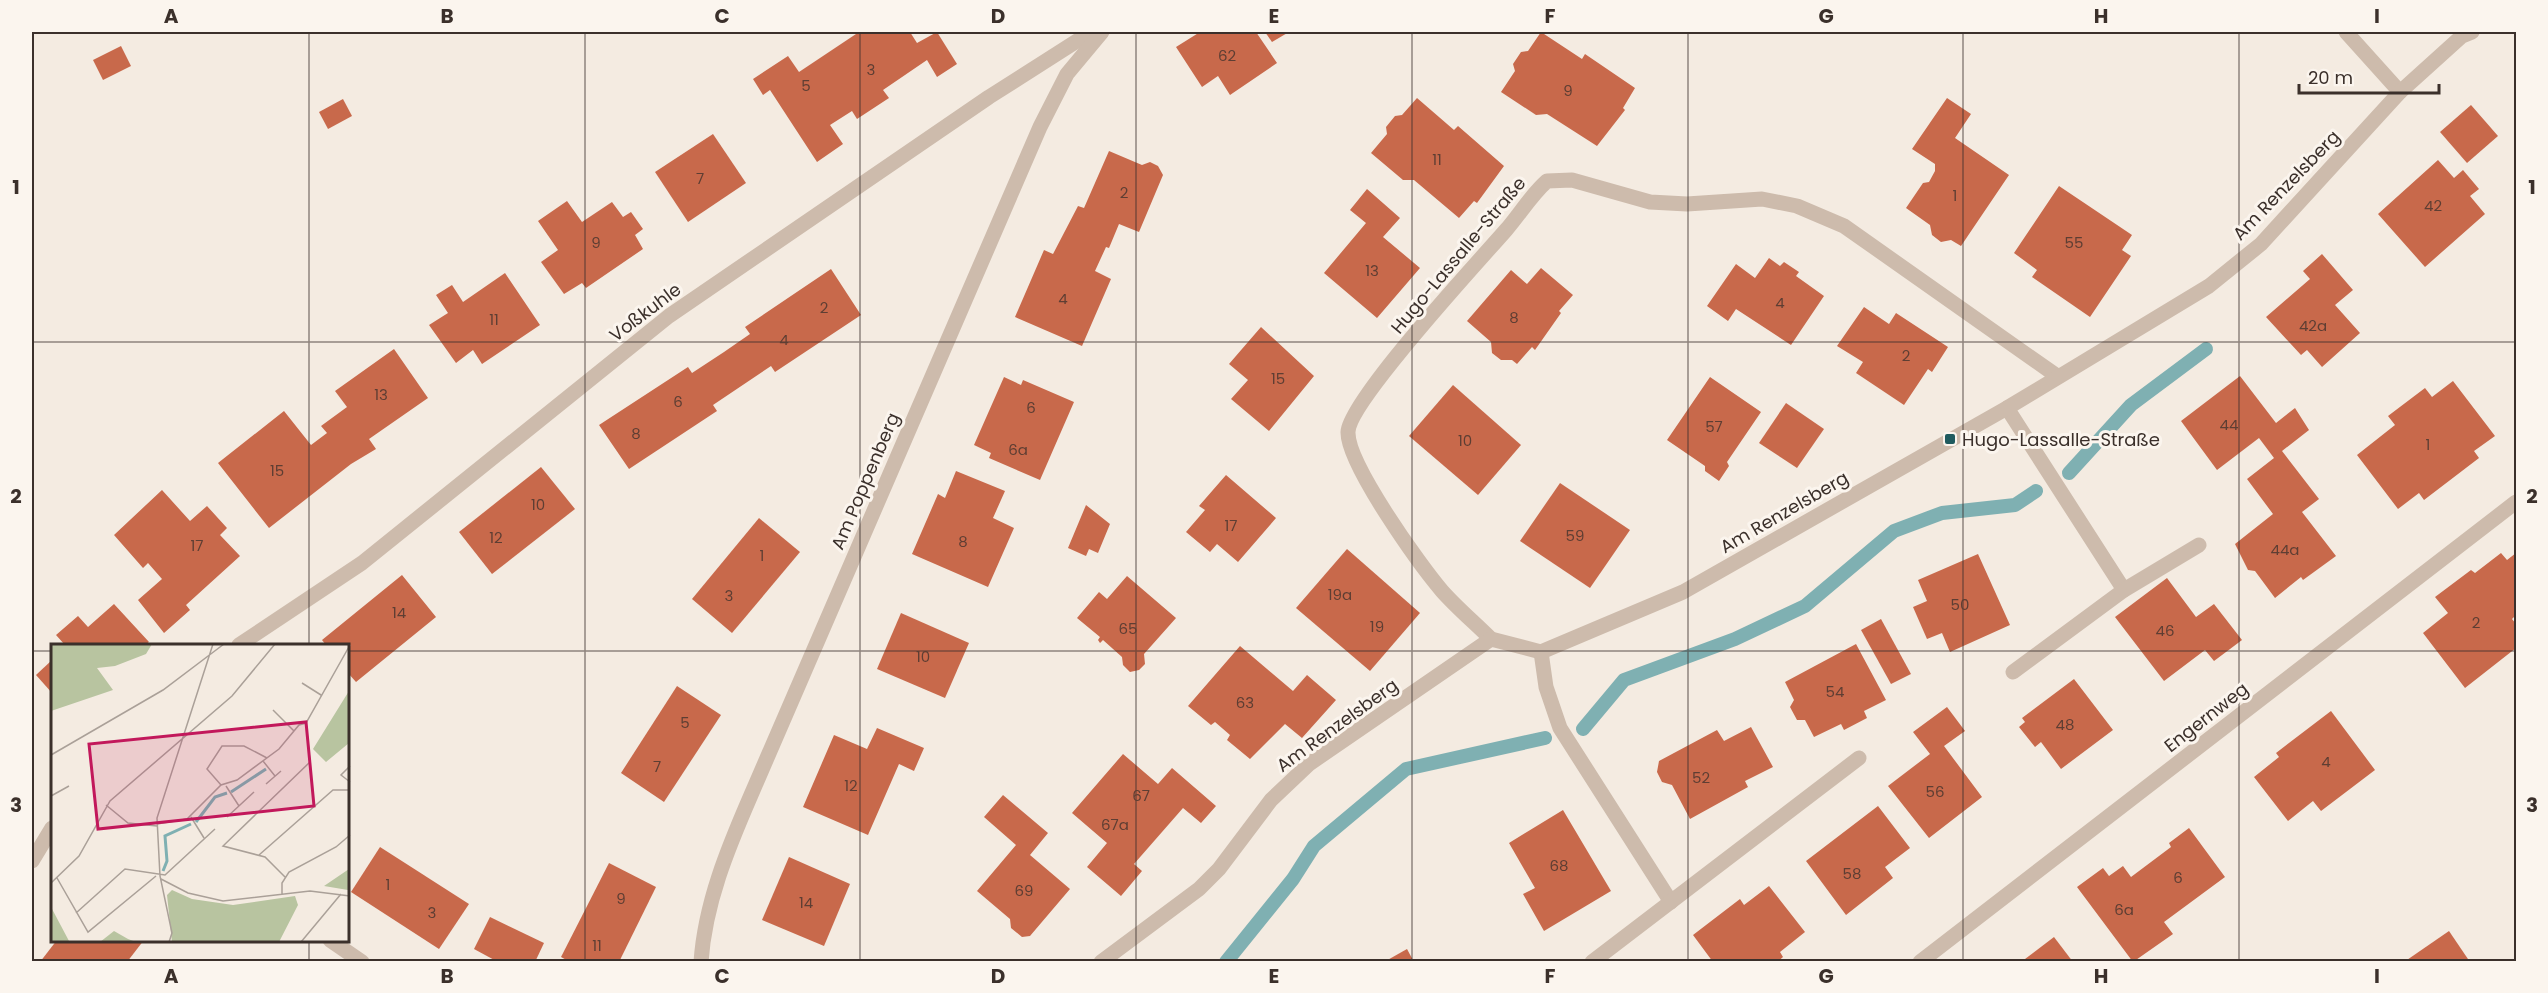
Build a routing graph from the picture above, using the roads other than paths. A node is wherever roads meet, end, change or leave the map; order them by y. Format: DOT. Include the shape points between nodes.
graph roads {
  1 [pos="1091,32"];
  2 [pos="1102,32"];
  3 [pos="2346,32"];
  4 [pos="2472,32"];
  5 [pos="2400,92"];
  6 [pos="2057,376"];
  7 [pos="2007,408"];
  8 [pos="2517,502"];
  9 [pos="2199,545"];
  10 [pos="2124,590"];
  11 [pos="1491,639"];
  12 [pos="240,644"];
  13 [pos="1541,652"];
  14 [pos="2013,672"];
  15 [pos="1859,758"];
  16 [pos="51,830"];
  17 [pos="32,861"];
  18 [pos="1671,902"];
  19 [pos="333,942"];
  20 [pos="362,962"];
  21 [pos="701,962"];
  22 [pos="1101,962"];
  23 [pos="1592,962"];
  24 [pos="1920,962"];
  1 -- 12 [label="street, Voßkuhle" via="989,97 669,316 362,563"];
  2 -- 21 [label="street, Am Poppenberg" via="1067,74 1040,127 751,795 724,858"];
  3 -- 5 [label="street"];
  4 -- 5 [label="street, Am Renzelsberg" via="2462,36"];
  5 -- 6 [label="street, Am Renzelsberg" via="2261,244 2209,286"];
  6 -- 7 [label="street, Am Renzelsberg"];
  6 -- 11 [label="street, Hugo-Lassalle-Straße" via="1844,226 1797,206 1762,199 1650,202 1572,180 1547,182 1377,381 1351,418 1348,432 1362,474 1425,569"];
  7 -- 10 [label="street"];
  7 -- 13 [label="street, Am Renzelsberg" via="1683,592"];
  8 -- 24 [label="street, Engernweg"];
  9 -- 10 [label="street"];
  10 -- 14 [label="street"];
  11 -- 13 [label="street"];
  11 -- 22 [label="street, Am Renzelsberg" via="1309,764 1271,800 1219,869 1198,889"];
  13 -- 18 [label="street" via="1546,687 1560,728"];
  15 -- 18 [label="street"];
  16 -- 17 [label="street"];
  18 -- 23 [label="street"];
  19 -- 20 [label="street"];
}
